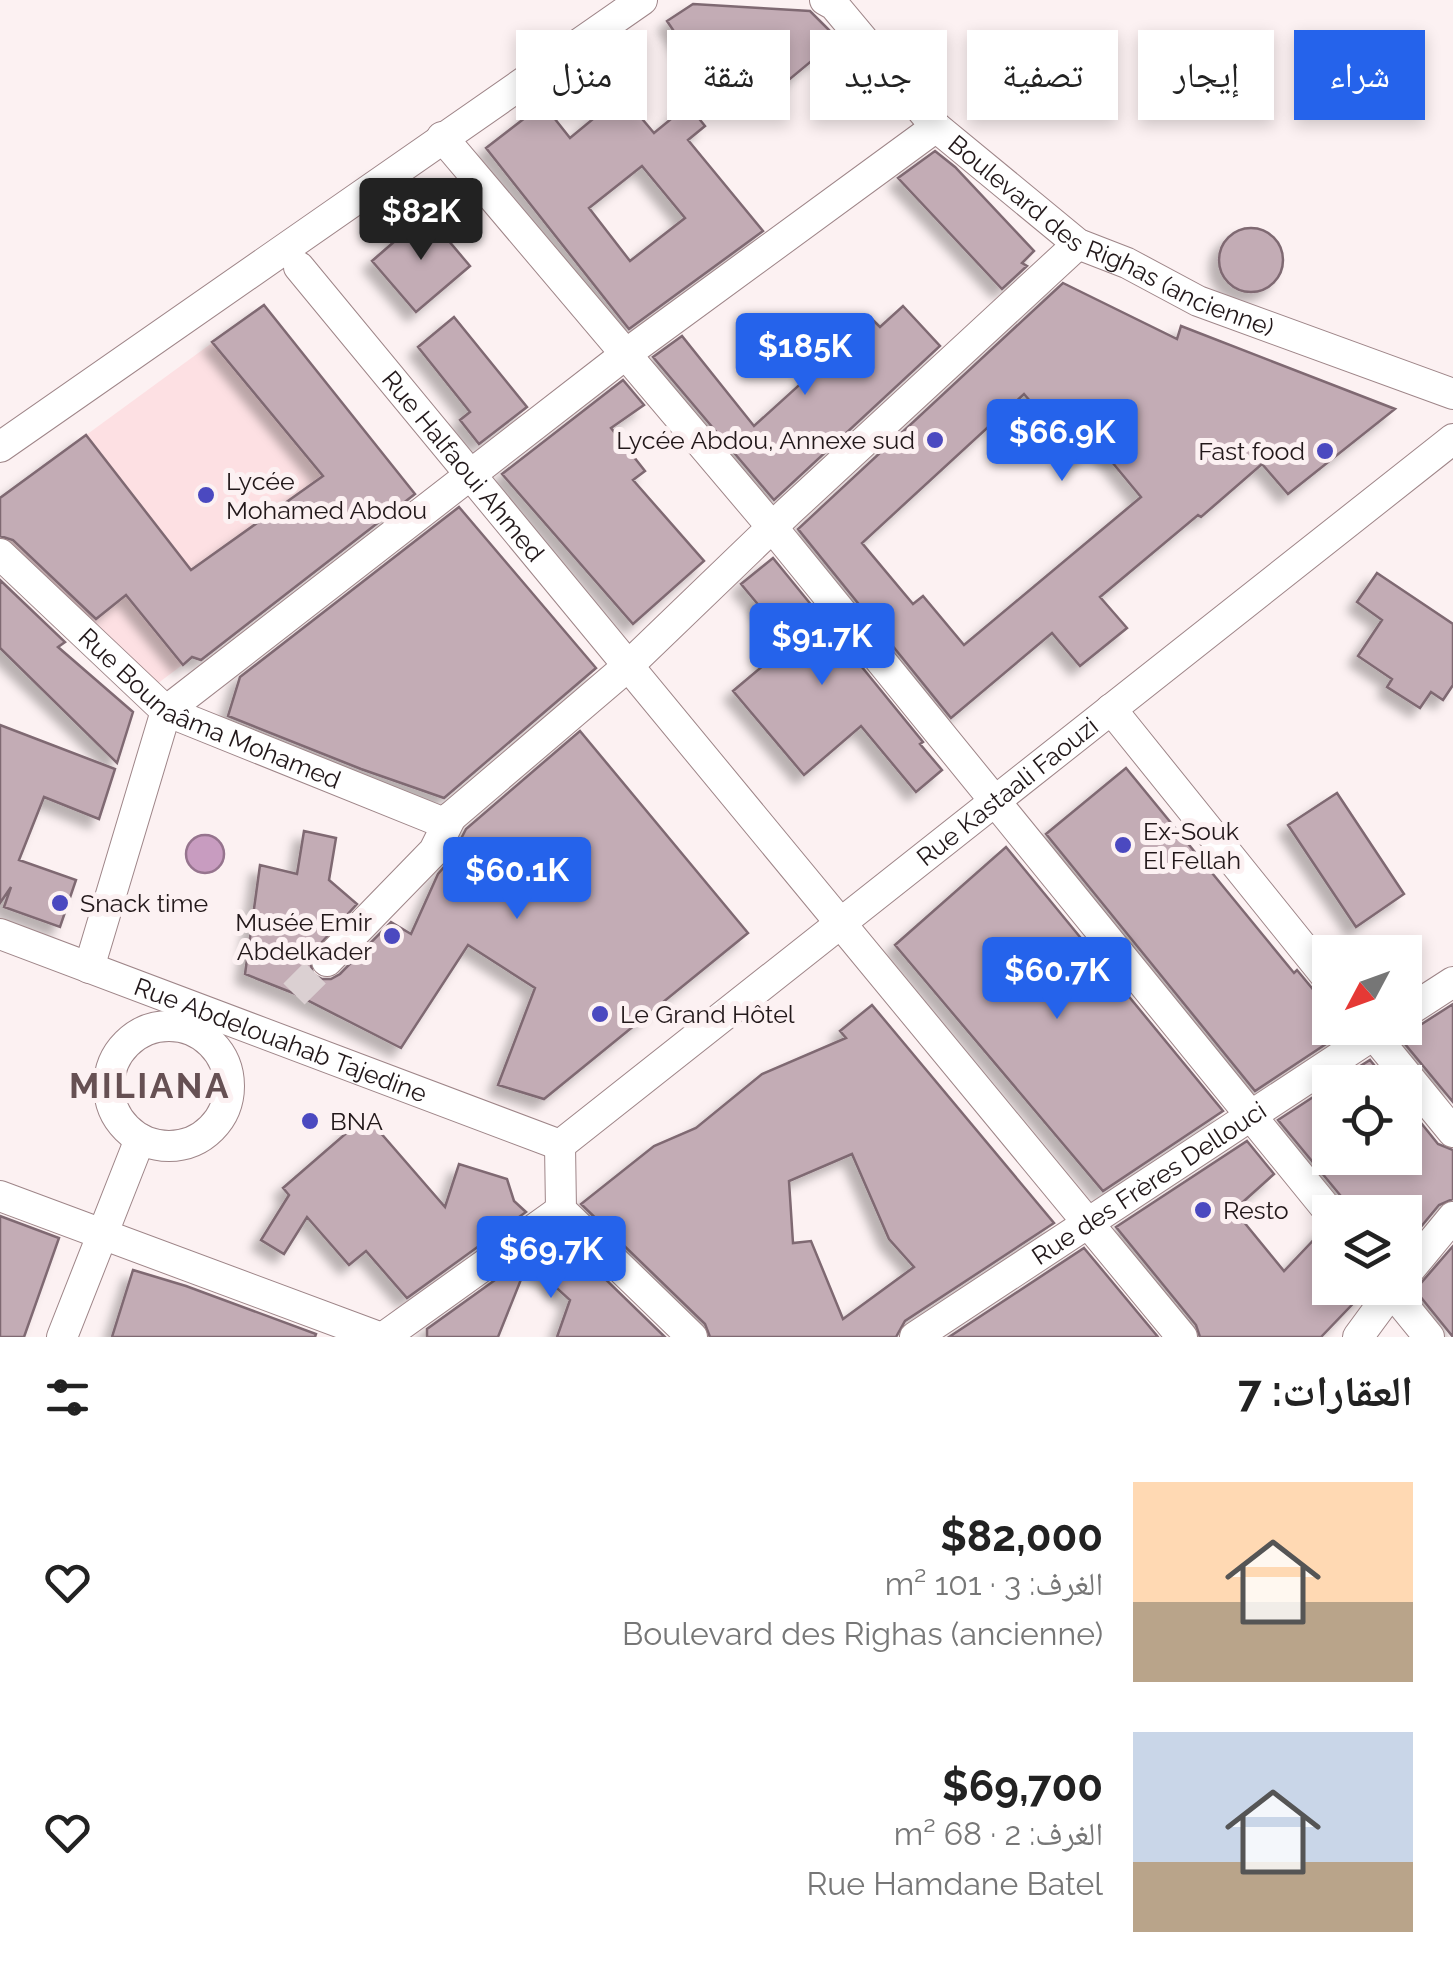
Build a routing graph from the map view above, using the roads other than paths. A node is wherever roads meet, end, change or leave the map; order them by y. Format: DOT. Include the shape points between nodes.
graph roads {
  1 [pos="642,0"];
  2 [pos="824,0"];
  3 [pos="936,127"];
  4 [pos="442,137"];
  5 [pos="1078,244"];
  6 [pos="299,268"];
  7 [pos="626,354"];
  8 [pos="1453,394"];
  9 [pos="1453,439"];
  10 [pos="0,447"];
  11 [pos="471,474"];
  12 [pos="772,527"];
  13 [pos="0,554"];
  14 [pos="628,666"];
  15 [pos="1111,710"];
  16 [pos="166,711"];
  17 [pos="996,800"];
  18 [pos="448,820"];
  19 [pos="839,925"];
  20 [pos="0,934"];
  21 [pos="1312,959"];
  22 [pos="327,961"];
  23 [pos="89,968"];
  24 [pos="1453,982"];
  25 [pos="1422,1002"];
  26 [pos="191,1017"];
  27 [pos="1353,1045"];
  28 [pos="1386,1045"];
  29 [pos="1252,1114"];
  30 [pos="1453,1132"];
  31 [pos="140,1139"];
  32 [pos="560,1145"];
  33 [pos="1316,1195"];
  34 [pos="0,1196"];
  35 [pos="560,1210"];
  36 [pos="1453,1217"];
  37 [pos="1088,1223"];
  38 [pos="101,1234"];
  39 [pos="1422,1253"];
  40 [pos="1381,1305"];
  41 [pos="1408,1305"];
  42 [pos="62,1337"];
  43 [pos="382,1337"];
  44 [pos="692,1337"];
  45 [pos="914,1337"];
  46 [pos="1182,1337"];
  47 [pos="1358,1337"];
  48 [pos="1429,1337"];
  1 -- 4 [label="street"];
  2 -- 3 [label="street, Boulevard des Righas (ancienne)"];
  3 -- 5 [label="street, Boulevard des Righas (ancienne)"];
  3 -- 7 [label="street"];
  4 -- 7 [label="street"];
  4 -- 10 [label="street"];
  5 -- 8 [label="street, Boulevard des Righas (ancienne)" via="1198,301"];
  5 -- 12 [label="street"];
  6 -- 11 [label="street, Rue Halfaoui Ahmed"];
  7 -- 11 [label="street"];
  7 -- 12 [label="street"];
  9 -- 15 [label="street, Rue Kastaali Faouzi"];
  11 -- 14 [label="street, Rue Halfaoui Ahmed"];
  11 -- 16 [label="street"];
  12 -- 14 [label="street"];
  12 -- 17 [label="street"];
  13 -- 16 [label="street, Rue Bounaâma Mohamed"];
  14 -- 18 [label="street"];
  14 -- 19 [label="street, Rue Halfaoui Ahmed"];
  15 -- 17 [label="street, Rue Kastaali Faouzi"];
  15 -- 21 [label="street"];
  16 -- 18 [label="street, Rue Bounaâma Mohamed"];
  16 -- 23 [label="street"];
  17 -- 19 [label="street, Rue Kastaali Faouzi"];
  17 -- 29 [label="street"];
  18 -- 22 [label="street" via="434,851"];
  19 -- 32 [label="street, Rue Kastaali Faouzi"];
  19 -- 37 [label="street, Rue Halfaoui Ahmed"];
  20 -- 23 [label="street, Rue Abdelouahab Tajedine"];
  23 -- 26 [label="street, Rue Abdelouahab Tajedine"];
  24 -- 25 [label="street"];
  26 -- 31 [label="street" via="143,1031 113,1062 112,1106"];
  26 -- 31 [label="street" via="228,1070 226,1110 198,1140 159,1146"];
  26 -- 32 [label="street, Rue Abdelouahab Tajedine"];
  27 -- 29 [label="street, Rue des Frères Dellouci"];
  28 -- 30 [label="street"];
  29 -- 33 [label="street"];
  29 -- 37 [label="street, Rue des Frères Dellouci"];
  31 -- 38 [label="street"];
  32 -- 35 [label="street"];
  34 -- 38 [label="street"];
  35 -- 43 [label="street"];
  35 -- 44 [label="street"];
  36 -- 39 [label="street"];
  37 -- 45 [label="street, Rue des Frères Dellouci"];
  37 -- 46 [label="street, Rue Halfaoui Ahmed"];
  38 -- 42 [label="street"];
  38 -- 43 [label="street"];
  40 -- 47 [label="street"];
  41 -- 48 [label="street"];
}
